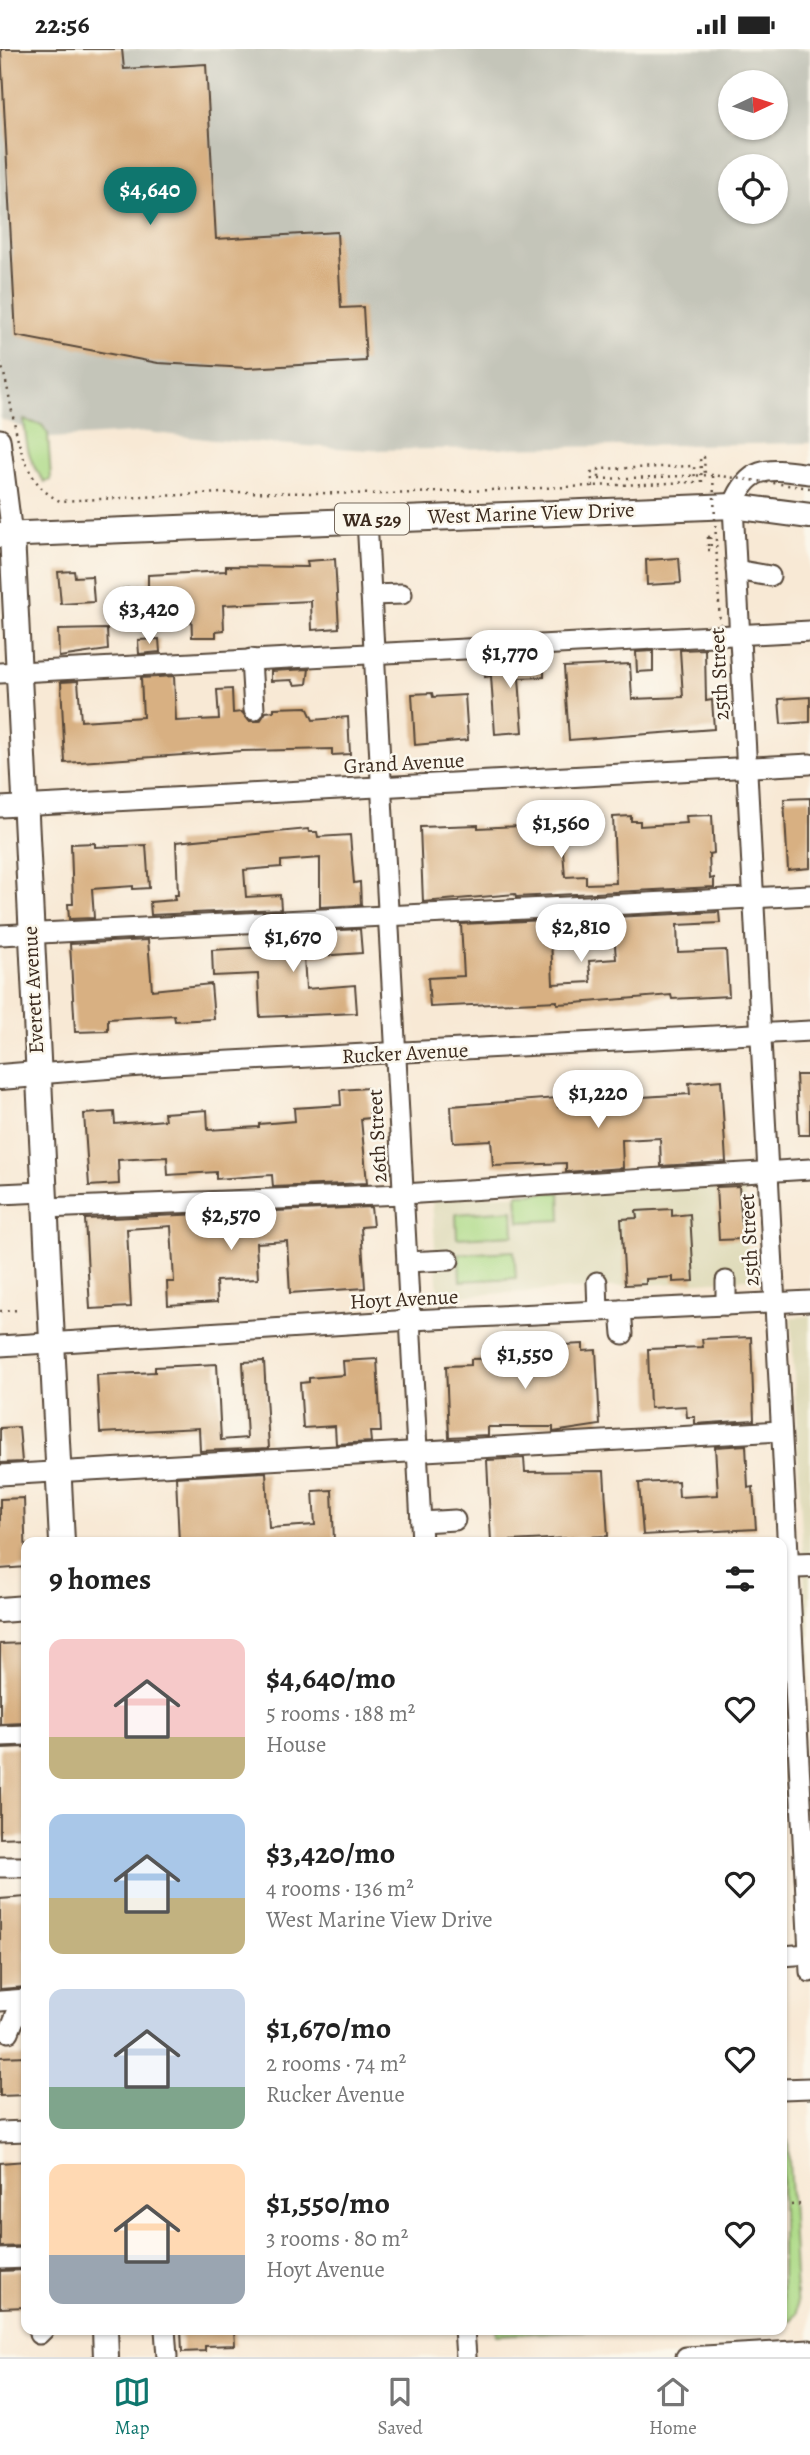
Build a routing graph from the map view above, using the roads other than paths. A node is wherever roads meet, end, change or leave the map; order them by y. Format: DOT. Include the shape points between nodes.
graph roads {
  1 [pos="0,439"];
  2 [pos="810,474"];
  3 [pos="733,506"];
  4 [pos="810,516"];
  5 [pos="367,519"];
  6 [pos="6,535"];
  7 [pos="736,571"];
  8 [pos="770,576"];
  9 [pos="402,594"];
  10 [pos="371,595"];
  11 [pos="810,631"];
  12 [pos="739,635"];
  13 [pos="374,652"];
  14 [pos="251,659"];
  15 [pos="9,673"];
  16 [pos="254,710"];
  17 [pos="810,764"];
  18 [pos="746,767"];
  19 [pos="381,787"];
  20 [pos="12,806"];
  21 [pos="810,895"];
  22 [pos="753,898"];
  23 [pos="388,916"];
  24 [pos="30,934"];
  25 [pos="0,935"];
  26 [pos="810,1031"];
  27 [pos="761,1034"];
  28 [pos="396,1053"];
  29 [pos="37,1075"];
  30 [pos="0,1077"];
  31 [pos="810,1169"];
  32 [pos="768,1172"];
  33 [pos="0,1194"];
  34 [pos="403,1194"];
  35 [pos="44,1200"];
  36 [pos="449,1259"];
  37 [pos="407,1262"];
  38 [pos="726,1280"];
  39 [pos="597,1282"];
  40 [pos="810,1301"];
  41 [pos="775,1303"];
  42 [pos="726,1305"];
  43 [pos="621,1310"];
  44 [pos="598,1311"];
  45 [pos="411,1321"];
  46 [pos="623,1334"];
  47 [pos="52,1343"];
  48 [pos="0,1346"];
  49 [pos="781,1431"];
  50 [pos="417,1454"];
  51 [pos="59,1472"];
  52 [pos="0,1475"];
  53 [pos="455,1520"];
  54 [pos="421,1522"];
  55 [pos="62,1537"];
  56 [pos="422,1537"];
  57 [pos="794,1566"];
  58 [pos="21,1608"];
  59 [pos="0,1610"];
  60 [pos="789,1694"];
  61 [pos="21,1735"];
  62 [pos="0,1736"];
  63 [pos="798,1822"];
  64 [pos="0,1867"];
  65 [pos="21,1867"];
  66 [pos="787,1957"];
  67 [pos="810,1963"];
  68 [pos="21,2000"];
  69 [pos="0,2001"];
  70 [pos="21,2006"];
  71 [pos="9,2032"];
  72 [pos="810,2088"];
  73 [pos="787,2089"];
  74 [pos="21,2131"];
  75 [pos="0,2132"];
  76 [pos="21,2258"];
  77 [pos="0,2259"];
  78 [pos="105,2335"];
  79 [pos="165,2335"];
  80 [pos="464,2335"];
  81 [pos="810,2350"];
  82 [pos="106,2357"];
  83 [pos="167,2357"];
  84 [pos="466,2357"];
  85 [pos="686,2357"];
  1 -- 6 [label="street, Everett Avenue"];
  2 -- 3 [label="street" via="759,472 747,478"];
  3 -- 4 [label="main road, West Marine View Drive / WA 529"];
  3 -- 5 [label="main road, West Marine View Drive / WA 529"];
  3 -- 7 [label="street, 25th Street"];
  5 -- 6 [label="main road, West Marine View Drive / WA 529"];
  5 -- 10 [label="street, 26th Street"];
  6 -- 15 [label="main road, Everett Avenue"];
  7 -- 8 [label="street"];
  7 -- 12 [label="street, 25th Street"];
  9 -- 10 [label="street"];
  10 -- 13 [label="street, 26th Street"];
  11 -- 12 [label="street"];
  12 -- 13 [label="street"];
  12 -- 18 [label="street, 25th Street"];
  13 -- 14 [label="street"];
  13 -- 19 [label="street, 26th Street"];
  14 -- 15 [label="street"];
  14 -- 16 [label="street"];
  15 -- 20 [label="main road, Everett Avenue"];
  17 -- 18 [label="street, Grand Avenue"];
  18 -- 19 [label="street, Grand Avenue"];
  18 -- 22 [label="street, 25th Street"];
  19 -- 20 [label="street, Grand Avenue"];
  19 -- 23 [label="street, 26th Street"];
  20 -- 24 [label="main road, Everett Avenue"];
  21 -- 22 [label="street"];
  22 -- 23 [label="street"];
  22 -- 27 [label="street, 25th Street"];
  23 -- 24 [label="street"];
  23 -- 28 [label="street, 26th Street"];
  24 -- 25 [label="street"];
  24 -- 29 [label="main road, Everett Avenue"];
  26 -- 27 [label="street, Rucker Avenue"];
  27 -- 28 [label="street, Rucker Avenue" via="725,1046"];
  27 -- 32 [label="street, 25th Street"];
  28 -- 29 [label="street, Rucker Avenue"];
  28 -- 34 [label="street, 26th Street"];
  29 -- 30 [label="main road, Rucker Avenue"];
  29 -- 35 [label="main road, Everett Avenue"];
  31 -- 32 [label="street"];
  32 -- 34 [label="street" via="732,1169"];
  32 -- 41 [label="street, 25th Street"];
  33 -- 35 [label="street"];
  34 -- 35 [label="street"];
  34 -- 37 [label="street, 26th Street"];
  35 -- 47 [label="main road, Everett Avenue"];
  36 -- 37 [label="street"];
  37 -- 45 [label="street, 26th Street"];
  38 -- 42 [label="street"];
  39 -- 44 [label="street"];
  40 -- 41 [label="street, Hoyt Avenue"];
  41 -- 42 [label="street, Hoyt Avenue"];
  41 -- 49 [label="street, 25th Street"];
  42 -- 43 [label="street, Hoyt Avenue"];
  43 -- 44 [label="street, Hoyt Avenue"];
  43 -- 46 [label="street"];
  44 -- 45 [label="street, Hoyt Avenue"];
  45 -- 47 [label="street, Hoyt Avenue"];
  45 -- 50 [label="street, 26th Street"];
  47 -- 48 [label="street, Hoyt Avenue"];
  47 -- 51 [label="main road, Everett Avenue"];
  49 -- 50 [label="street" via="697,1442 624,1441"];
  49 -- 57 [label="street, 25th Street"];
  50 -- 51 [label="street" via="351,1462"];
  50 -- 54 [label="street, 26th Street"];
  51 -- 52 [label="street"];
  51 -- 55 [label="main road, Everett Avenue"];
  53 -- 54 [label="street"];
  54 -- 56 [label="street, 26th Street"];
  57 -- 60 [label="street, 25th Street"];
  58 -- 59 [label="main road"];
  60 -- 63 [label="street, 25th Street"];
  61 -- 62 [label="street"];
  63 -- 67 [label="street, 25th Street"];
  64 -- 65 [label="street"];
  66 -- 67 [label="street"];
  68 -- 69 [label="street"];
  70 -- 71 [label="street"];
  72 -- 73 [label="street"];
  74 -- 75 [label="street"];
  76 -- 77 [label="street"];
  78 -- 82 [label="main road"];
  79 -- 83 [label="street"];
  80 -- 84 [label="street"];
  81 -- 85 [label="street"];
}
